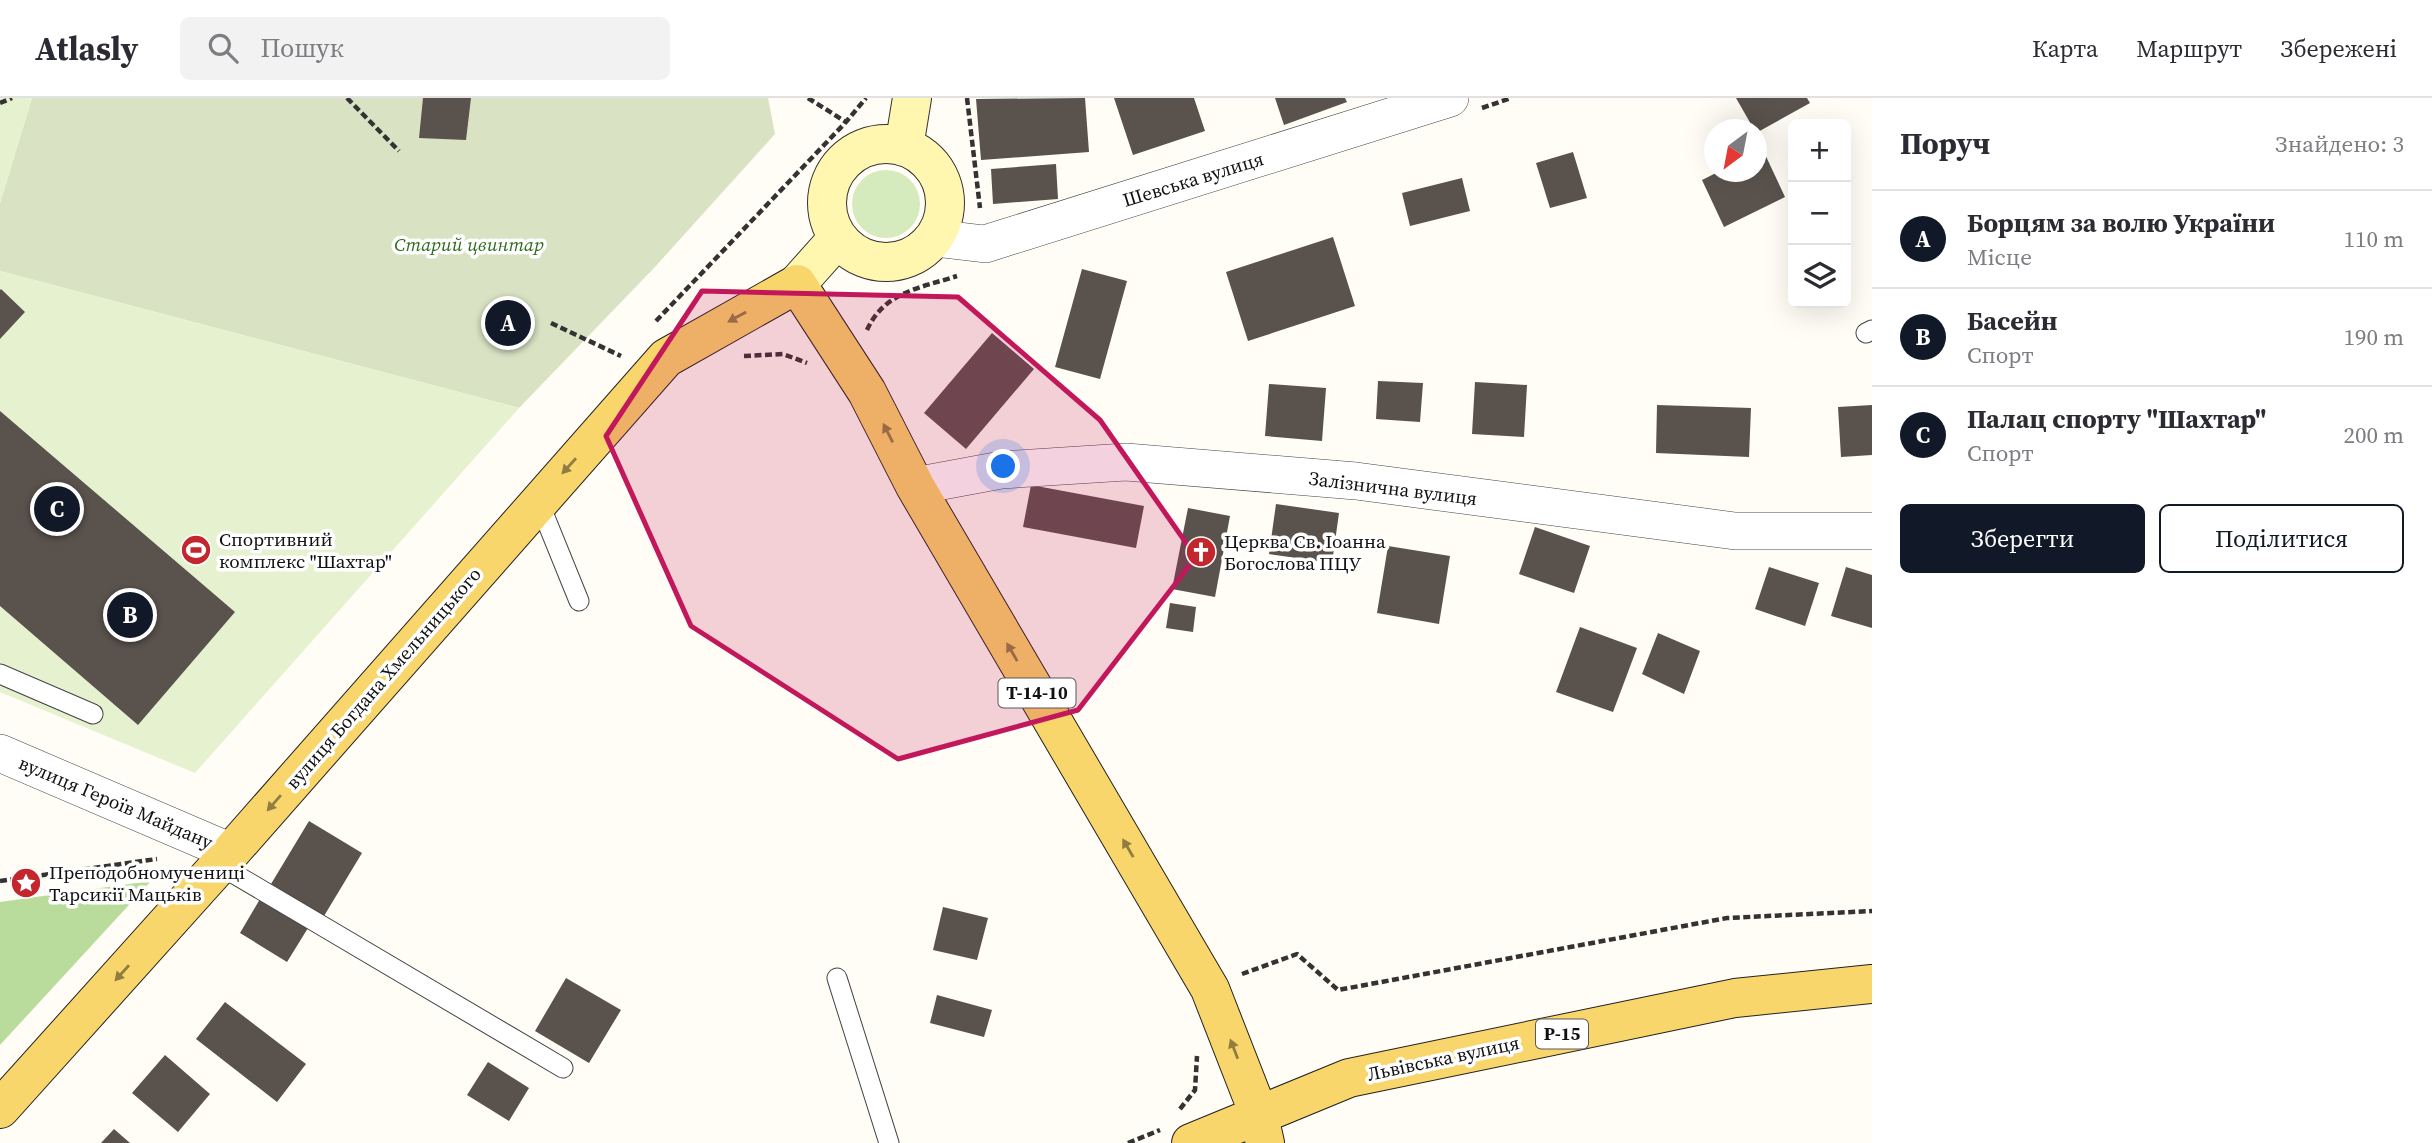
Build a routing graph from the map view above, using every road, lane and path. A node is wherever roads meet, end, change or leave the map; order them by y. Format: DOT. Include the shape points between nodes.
graph roads {
  1 [pos="12,98"];
  2 [pos="347,98"];
  3 [pos="808,98"];
  4 [pos="912,98"];
  5 [pos="1511,98"];
  6 [pos="0,103"];
  7 [pos="1461,104"];
  8 [pos="846,122"];
  9 [pos="904,147"];
  10 [pos="399,151"];
  11 [pos="838,238"];
  12 [pos="934,238"];
  13 [pos="970,271"];
  14 [pos="797,284"];
  15 [pos="551,323"];
  16 [pos="865,333"];
  17 [pos="731,356"];
  18 [pos="622,357"];
  19 [pos="809,364"];
  20 [pos="915,486"];
  21 [pos="538,500"];
  22 [pos="1872,531"];
  23 [pos="579,601"];
  24 [pos="0,674"];
  25 [pos="93,714"];
  26 [pos="0,753"];
  27 [pos="225,858"];
  28 [pos="157,859"];
  29 [pos="0,881"];
  30 [pos="1872,911"];
  31 [pos="836,978"];
  32 [pos="1231,978"];
  33 [pos="1872,984"];
  34 [pos="1193,1044"];
  35 [pos="563,1068"];
  36 [pos="0,1108"];
  37 [pos="1262,1128"];
  38 [pos="1176,1129"];
  39 [pos="889,1143"];
  40 [pos="1128,1143"];
  1 -- 6 [label="path"];
  2 -- 10 [label="path"];
  3 -- 8 [label="path"];
  4 -- 9 [label="main road"];
  5 -- 7 [label="path"];
  7 -- 12 [label="street, Шевська вулиця" via="985,244"];
  9 -- 11 [label="main road" via="867,147 838,169 827,204"];
  9 -- 12 [label="main road" via="933,168 942,185 945,203"];
  11 -- 12 [label="main road" via="868,260 886,262 905,259"];
  11 -- 14 [label="main road"];
  13 -- 16 [label="path" via="904,293 875,311"];
  20 -- 14 [label="main road, Т-14-10, one-way" via="867,392"];
  14 -- 21 [label="main road, вулиця Богдана Хмельницького, one-way" via="666,358"];
  15 -- 18 [label="path"];
  17 -- 19 [label="path" via="783,354"];
  20 -- 22 [label="street, Залізнична вулиця" via="1001,470 1126,462 1356,481 1735,531"];
  37 -- 20 [label="main road, Т-14-10, one-way" via="1210,989"];
  21 -- 23 [label="lane"];
  21 -- 27 [label="main road, вулиця Богдана Хмельницького, one-way"];
  24 -- 25 [label="lane"];
  26 -- 27 [label="street, вулиця Героїв Майдану"];
  27 -- 35 [label="lane"];
  27 -- 36 [label="main road, вулиця Богдана Хмельницького, one-way"];
  28 -- 29 [label="path"];
  30 -- 32 [label="path" via="1727,918 1338,989 1297,954"];
  31 -- 39 [label="lane"];
  33 -- 37 [label="main road, Львівська вулиця / Р-15" via="1735,998 1349,1078"];
  34 -- 38 [label="path" via="1197,1055 1195,1090"];
  37 -- 38 [label="main road, Львівська вулиця"];
  38 -- 40 [label="path"];
}
